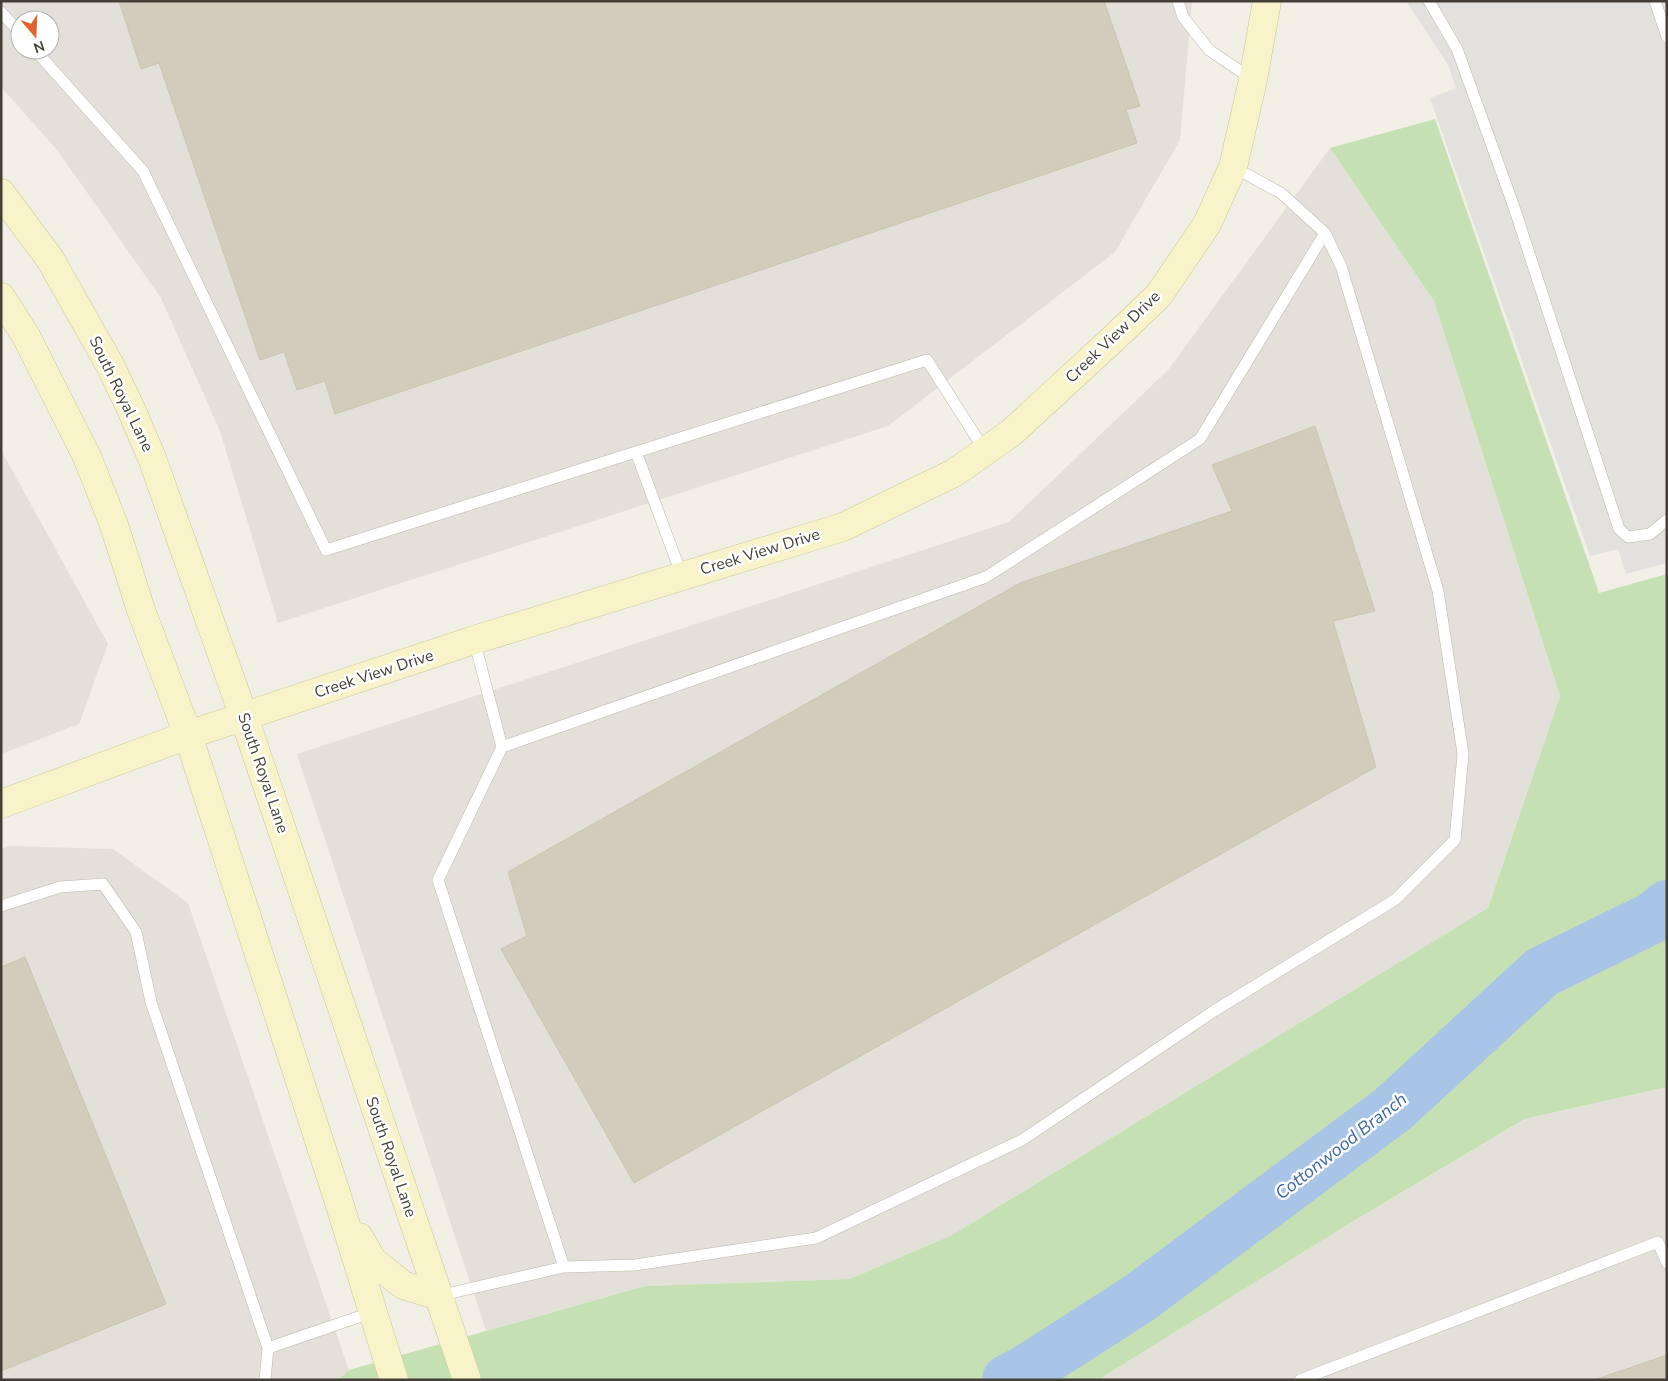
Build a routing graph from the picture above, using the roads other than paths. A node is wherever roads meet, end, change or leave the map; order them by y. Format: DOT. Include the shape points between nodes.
graph roads {
  1 [pos="1178,1"];
  2 [pos="1267,1"];
  3 [pos="1429,1"];
  4 [pos="1655,1"];
  5 [pos="1,12"];
  6 [pos="10,22"];
  7 [pos="1667,37"];
  8 [pos="44,60"];
  9 [pos="1253,80"];
  10 [pos="1233,167"];
  11 [pos="1,193"];
  12 [pos="1325,233"];
  13 [pos="1,297"];
  14 [pos="985,451"];
  15 [pos="636,452"];
  16 [pos="1667,520"];
  17 [pos="682,576"];
  18 [pos="474,640"];
  19 [pos="244,716"];
  20 [pos="188,735"];
  21 [pos="502,747"];
  22 [pos="1,804"];
  23 [pos="1,906"];
  24 [pos="337,1196"];
  25 [pos="1667,1262"];
  26 [pos="564,1267"];
  27 [pos="438,1296"];
  28 [pos="373,1312"];
  29 [pos="268,1348"];
  30 [pos="264,1380"];
  31 [pos="394,1380"];
  32 [pos="467,1380"];
  33 [pos="1300,1380"];
  1 -- 9 [label="lane" via="1183,17 1209,50"];
  2 -- 9 [label="main road, Creek View Drive"];
  3 -- 16 [label="lane" via="1457,49 1514,207 1619,529 1628,537 1650,534"];
  4 -- 7 [label="lane"];
  5 -- 6 [label="lane"];
  8 -- 15 [label="lane" via="143,171 326,550"];
  9 -- 10 [label="main road, Creek View Drive"];
  10 -- 12 [label="lane" via="1280,193"];
  10 -- 14 [label="main road, Creek View Drive" via="1207,224 1158,295 1011,433"];
  11 -- 19 [label="main road, South Royal Lane" via="50,259 131,409"];
  12 -- 21 [label="lane" via="1200,439 986,576"];
  12 -- 26 [label="lane" via="1341,266 1438,591 1463,754 1455,840 1396,899 1214,1011 1022,1140 816,1238 634,1265"];
  13 -- 20 [label="main road" via="26,336 88,459"];
  14 -- 15 [label="lane" via="926,360"];
  14 -- 17 [label="main road, Creek View Drive" via="954,473 843,527"];
  15 -- 17 [label="lane"];
  17 -- 18 [label="main road, Creek View Drive"];
  18 -- 19 [label="main road, Creek View Drive"];
  18 -- 21 [label="lane"];
  19 -- 20 [label="main road, Creek View Drive"];
  19 -- 27 [label="main road, South Royal Lane"];
  20 -- 22 [label="main road, Creek View Drive"];
  20 -- 24 [label="main road"];
  21 -- 26 [label="lane" via="438,880"];
  23 -- 29 [label="lane" via="60,887 103,884 136,932 151,1002"];
  24 -- 27 [label="main road" via="373,1262 403,1286"];
  24 -- 28 [label="main road"];
  25 -- 33 [label="lane" via="1658,1242"];
  26 -- 27 [label="lane"];
  27 -- 32 [label="main road, South Royal Lane"];
  28 -- 29 [label="lane"];
  28 -- 31 [label="main road"];
  29 -- 30 [label="lane"];
}
